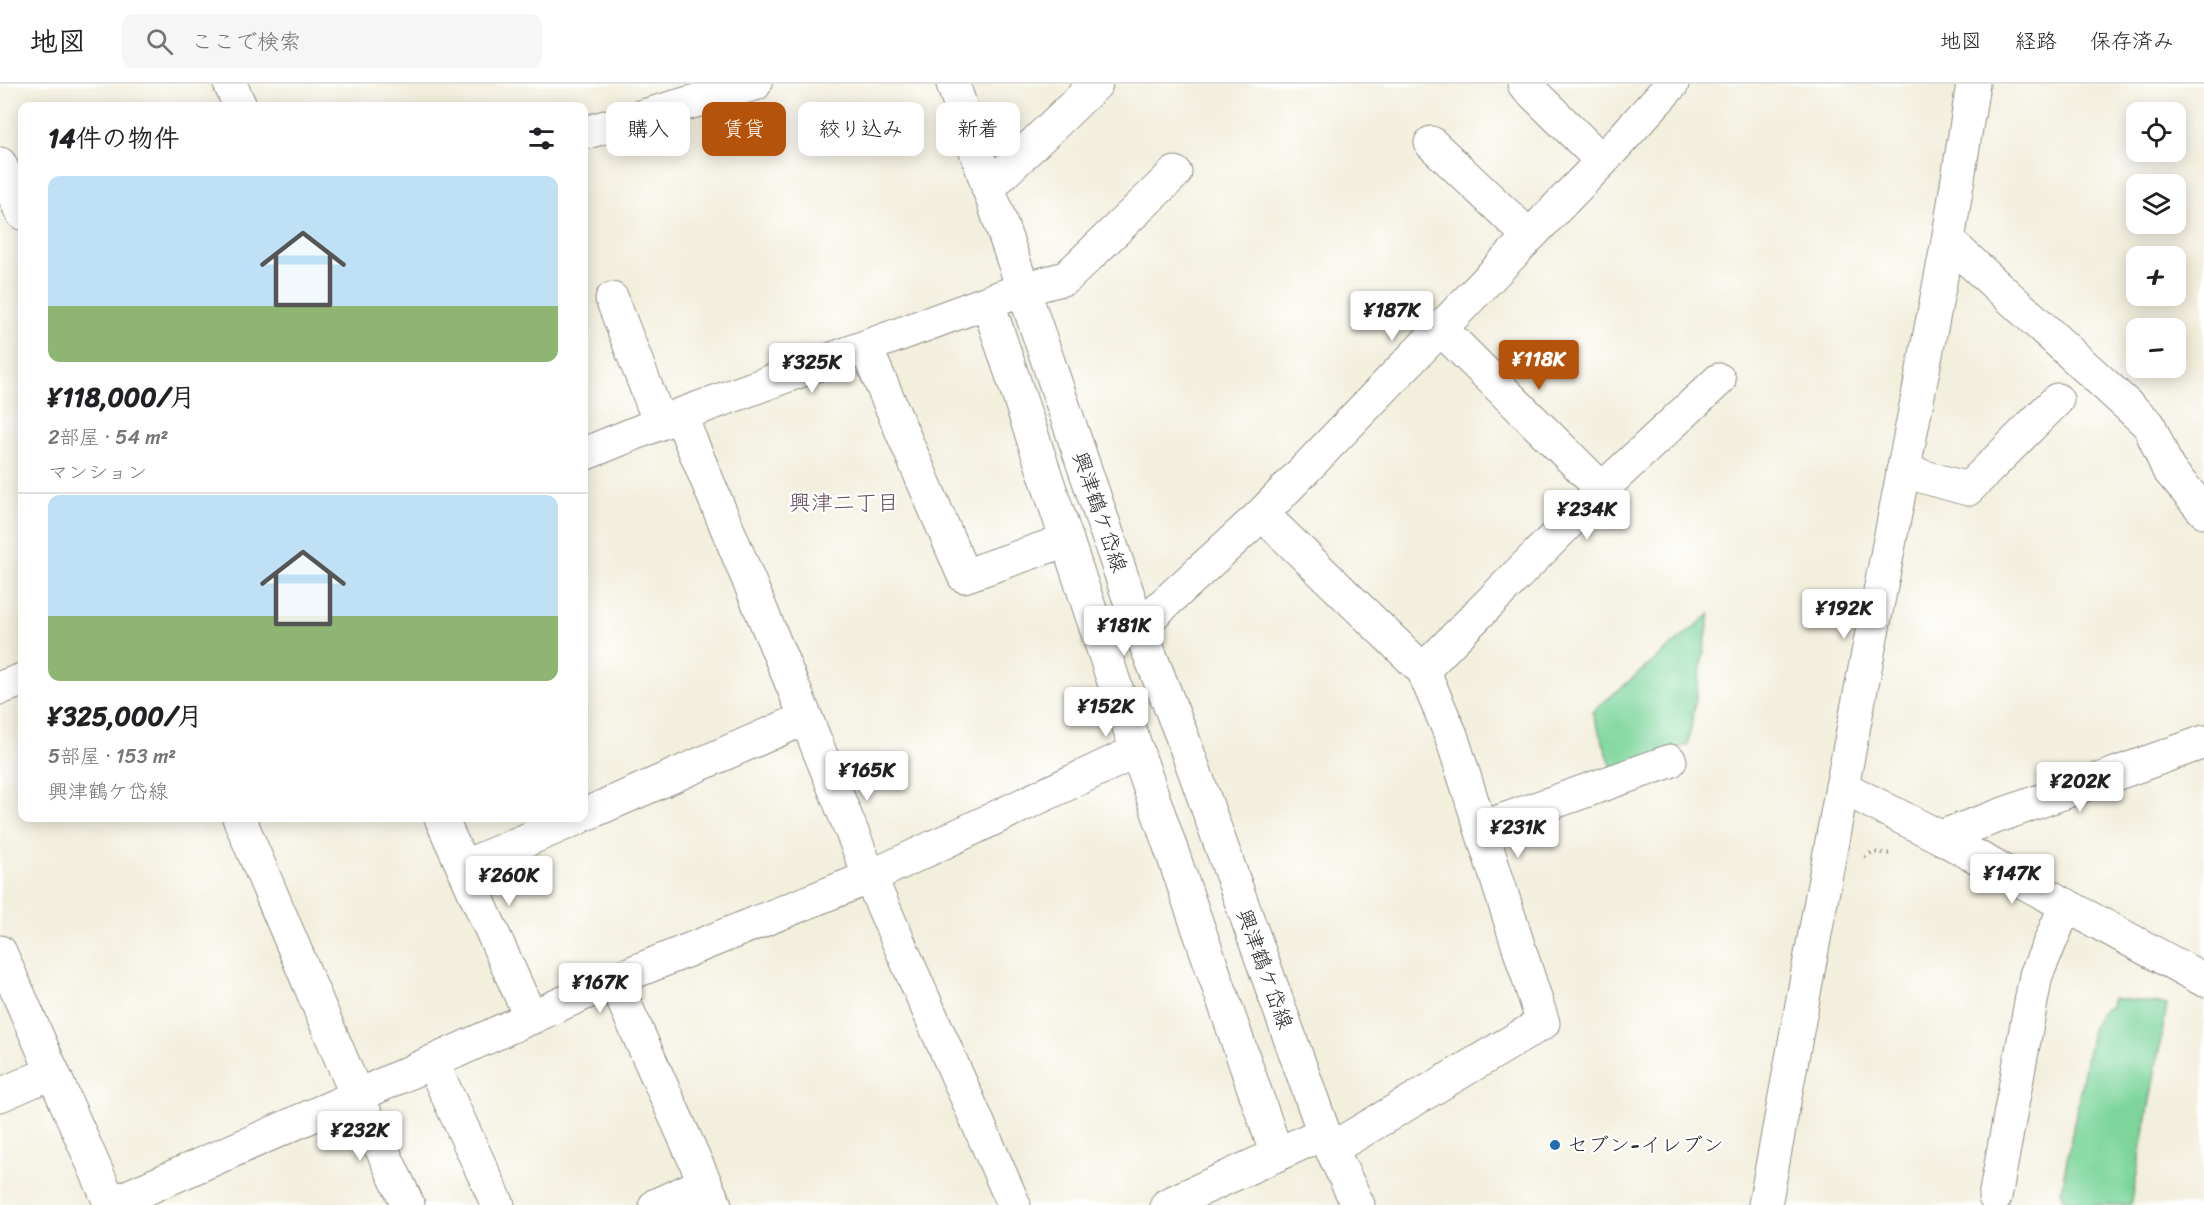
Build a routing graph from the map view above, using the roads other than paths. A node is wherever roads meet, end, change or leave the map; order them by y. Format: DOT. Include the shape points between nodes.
graph roads {
  1 [pos="230,84"];
  2 [pos="755,84"];
  3 [pos="953,84"];
  4 [pos="1096,84"];
  5 [pos="1524,84"];
  6 [pos="1672,84"];
  7 [pos="1973,84"];
  8 [pos="238,102"];
  9 [pos="588,132"];
  10 [pos="1431,142"];
  11 [pos="1602,161"];
  12 [pos="0,164"];
  13 [pos="1175,173"];
  14 [pos="988,188"];
  15 [pos="18,204"];
  16 [pos="1529,236"];
  17 [pos="1948,241"];
  18 [pos="1023,289"];
  19 [pos="612,299"];
  20 [pos="988,303"];
  21 [pos="1440,328"];
  22 [pos="866,348"];
  23 [pos="1719,380"];
  24 [pos="2057,400"];
  25 [pos="670,419"];
  26 [pos="588,452"];
  27 [pos="1903,471"];
  28 [pos="1602,489"];
  29 [pos="2204,511"];
  30 [pos="1262,514"];
  31 [pos="1067,540"];
  32 [pos="1139,627"];
  33 [pos="1423,670"];
  34 [pos="18,681"];
  35 [pos="0,688"];
  36 [pos="806,718"];
  37 [pos="2204,742"];
  38 [pos="1137,751"];
  39 [pos="1670,761"];
  40 [pos="1842,787"];
  41 [pos="588,813"];
  42 [pos="241,822"];
  43 [pos="443,822"];
  44 [pos="569,822"];
  45 [pos="1481,828"];
  46 [pos="1940,837"];
  47 [pos="463,867"];
  48 [pos="870,877"];
  49 [pos="2066,905"];
  50 [pos="0,952"];
  51 [pos="614,980"];
  52 [pos="2204,980"];
  53 [pos="531,1018"];
  54 [pos="432,1062"];
  55 [pos="52,1072"];
  56 [pos="0,1095"];
  57 [pos="357,1096"];
  58 [pos="1327,1141"];
  59 [pos="1277,1155"];
  60 [pos="710,1194"];
  61 [pos="1995,1197"];
  62 [pos="111,1204"];
  63 [pos="408,1205"];
  64 [pos="498,1205"];
  65 [pos="656,1205"];
  66 [pos="1014,1205"];
  67 [pos="1167,1205"];
  68 [pos="1358,1205"];
  69 [pos="1765,1205"];
  1 -- 8 [label="street"];
  2 -- 9 [label="street"];
  3 -- 14 [label="street, 興津鶴ケ岱線"];
  4 -- 14 [label="street"];
  5 -- 11 [label="street"];
  6 -- 11 [label="street"];
  7 -- 17 [label="street"];
  10 -- 16 [label="street"];
  11 -- 16 [label="street"];
  12 -- 15 [label="street"];
  13 -- 18 [label="street" via="1066,278"];
  14 -- 18 [label="street, 興津鶴ケ岱線"];
  16 -- 21 [label="street"];
  17 -- 27 [label="street"];
  17 -- 29 [label="street" via="2149,425 2168,469"];
  18 -- 20 [label="street"];
  18 -- 32 [label="street, 興津鶴ケ岱線"];
  19 -- 25 [label="street"];
  20 -- 22 [label="street"];
  20 -- 31 [label="street"];
  21 -- 28 [label="street"];
  21 -- 30 [label="street"];
  22 -- 25 [label="street"];
  22 -- 31 [label="street" via="964,576"];
  23 -- 28 [label="street"];
  24 -- 27 [label="street" via="1968,489"];
  25 -- 26 [label="street"];
  25 -- 36 [label="street"];
  27 -- 40 [label="street"];
  28 -- 33 [label="street"];
  30 -- 32 [label="street"];
  30 -- 33 [label="street"];
  31 -- 38 [label="street"];
  32 -- 58 [label="street, 興津鶴ケ岱線"];
  33 -- 45 [label="street"];
  34 -- 35 [label="street"];
  36 -- 41 [label="street"];
  36 -- 48 [label="street"];
  37 -- 46 [label="street"];
  38 -- 48 [label="street"];
  38 -- 59 [label="street"];
  39 -- 45 [label="street"];
  40 -- 46 [label="street"];
  40 -- 69 [label="street"];
  42 -- 57 [label="street"];
  43 -- 47 [label="street"];
  44 -- 47 [label="street"];
  45 -- 58 [label="street" via="1544,1023"];
  46 -- 49 [label="street"];
  47 -- 53 [label="street"];
  48 -- 51 [label="street"];
  48 -- 66 [label="street"];
  49 -- 52 [label="street"];
  49 -- 61 [label="street" via="2036,975"];
  50 -- 55 [label="street"];
  51 -- 53 [label="street"];
  51 -- 60 [label="street"];
  53 -- 54 [label="street"];
  54 -- 57 [label="street"];
  54 -- 64 [label="street"];
  55 -- 56 [label="street"];
  55 -- 62 [label="street"];
  57 -- 62 [label="street"];
  57 -- 63 [label="street"];
  58 -- 59 [label="street"];
  58 -- 68 [label="street, 興津鶴ケ岱線"];
  59 -- 67 [label="street"];
  60 -- 65 [label="street"];
}
